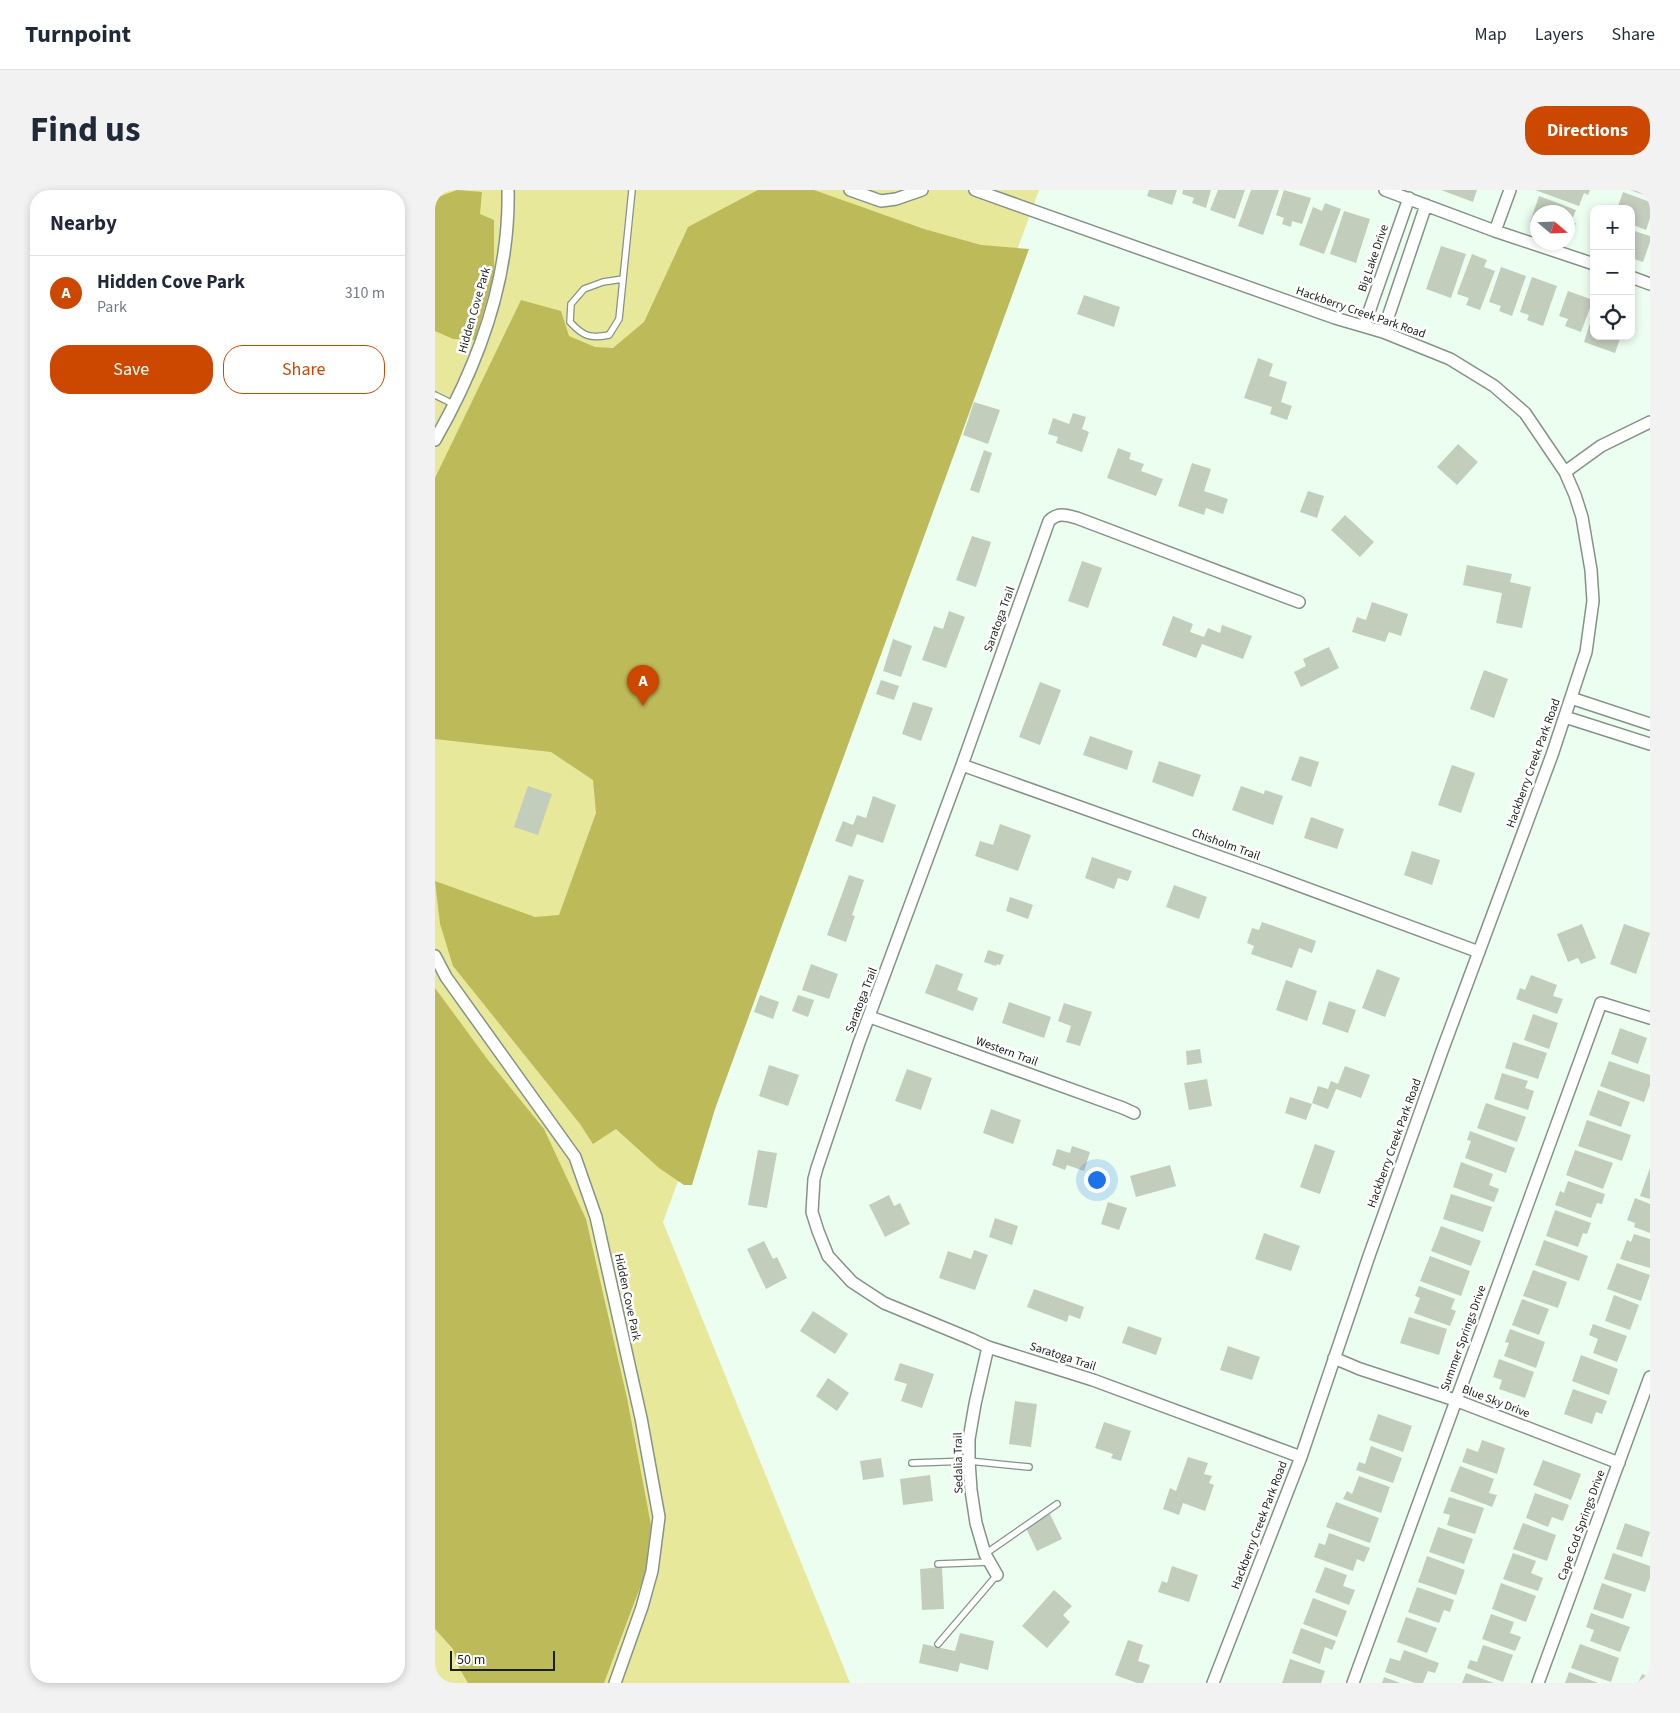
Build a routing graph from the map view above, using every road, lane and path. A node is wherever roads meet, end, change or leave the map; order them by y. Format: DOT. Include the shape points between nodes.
graph roads {
  1 [pos="507,190"];
  2 [pos="631,190"];
  3 [pos="850,190"];
  4 [pos="922,190"];
  5 [pos="975,190"];
  6 [pos="1385,190"];
  7 [pos="1510,190"];
  8 [pos="1409,198"];
  9 [pos="1426,205"];
  10 [pos="1495,231"];
  11 [pos="1590,263"];
  12 [pos="1635,278"];
  13 [pos="623,279"];
  14 [pos="1650,284"];
  15 [pos="1364,326"];
  16 [pos="1383,332"];
  17 [pos="435,395"];
  18 [pos="455,405"];
  19 [pos="1650,422"];
  20 [pos="435,440"];
  21 [pos="1565,472"];
  22 [pos="1299,602"];
  23 [pos="1571,698"];
  24 [pos="1565,717"];
  25 [pos="1649,724"];
  26 [pos="1646,742"];
  27 [pos="962,765"];
  28 [pos="1479,952"];
  29 [pos="435,956"];
  30 [pos="870,1016"];
  31 [pos="1650,1018"];
  32 [pos="1134,1113"];
  33 [pos="988,1347"];
  34 [pos="1334,1358"];
  35 [pos="1650,1377"];
  36 [pos="1455,1400"];
  37 [pos="1301,1457"];
  38 [pos="969,1461"];
  39 [pos="913,1463"];
  40 [pos="1619,1463"];
  41 [pos="1029,1467"];
  42 [pos="1057,1504"];
  43 [pos="987,1558"];
  44 [pos="938,1564"];
  45 [pos="997,1575"];
  46 [pos="938,1644"];
  47 [pos="615,1683"];
  48 [pos="1213,1683"];
  49 [pos="1353,1683"];
  50 [pos="1538,1683"];
  1 -- 18 [label="street, Hidden Cove Park" via="508,213 499,281 481,344"];
  2 -- 13 [label="lane"];
  3 -- 4 [label="street" via="881,201 896,200"];
  5 -- 15 [label="street, Hackberry Creek Park Road"];
  6 -- 8 [label="street"];
  7 -- 10 [label="street"];
  8 -- 9 [label="street"];
  8 -- 15 [label="street, Big Lake Drive"];
  9 -- 10 [label="street"];
  9 -- 16 [label="street"];
  10 -- 11 [label="street"];
  12 -- 14 [label="street"];
  13 -- 13 [label="lane" via="619,319 609,335 594,338 579,332 570,322 571,304 584,289"];
  15 -- 16 [label="street, Hackberry Creek Park Road"];
  16 -- 21 [label="street, Hackberry Creek Park Road" via="1450,359 1494,386 1525,413"];
  17 -- 18 [label="lane"];
  18 -- 20 [label="street, Hidden Cove Park"];
  19 -- 21 [label="street" via="1601,446"];
  21 -- 23 [label="street, Hackberry Creek Park Road" via="1582,518 1593,601 1586,652"];
  22 -- 27 [label="street, Saratoga Trail" via="1077,518 1055,515 1044,532"];
  23 -- 24 [label="street, Hackberry Creek Park Road"];
  23 -- 25 [label="street"];
  24 -- 26 [label="street"];
  24 -- 28 [label="street, Hackberry Creek Park Road"];
  25 -- 26 [label="street"];
  27 -- 28 [label="street, Chisholm Trail"];
  27 -- 30 [label="street, Saratoga Trail"];
  28 -- 34 [label="street, Hackberry Creek Park Road"];
  29 -- 47 [label="street, Hidden Cove Park" via="446,977 575,1157 596,1217 641,1418 659,1517 652,1571"];
  30 -- 32 [label="street, Western Trail"];
  30 -- 33 [label="street, Saratoga Trail" via="814,1179 812,1212 818,1231 828,1256 852,1282 884,1303"];
  31 -- 36 [label="street, Summer Springs Drive" via="1601,1003"];
  33 -- 37 [label="street, Saratoga Trail" via="1093,1380"];
  33 -- 38 [label="street, Sedalia Trail" via="969,1439"];
  34 -- 36 [label="street, Blue Sky Drive"];
  34 -- 37 [label="street, Hackberry Creek Park Road"];
  35 -- 40 [label="street, Cape Cod Springs Drive"];
  36 -- 40 [label="street, Blue Sky Drive"];
  36 -- 49 [label="street, Summer Springs Drive"];
  37 -- 48 [label="street, Hackberry Creek Park Road"];
  38 -- 39 [label="lane"];
  38 -- 41 [label="lane"];
  38 -- 43 [label="street, Sedalia Trail" via="976,1523"];
  40 -- 50 [label="street, Cape Cod Springs Drive"];
  42 -- 43 [label="lane"];
  43 -- 44 [label="lane"];
  43 -- 45 [label="street, Sedalia Trail"];
  45 -- 46 [label="lane"];
}
